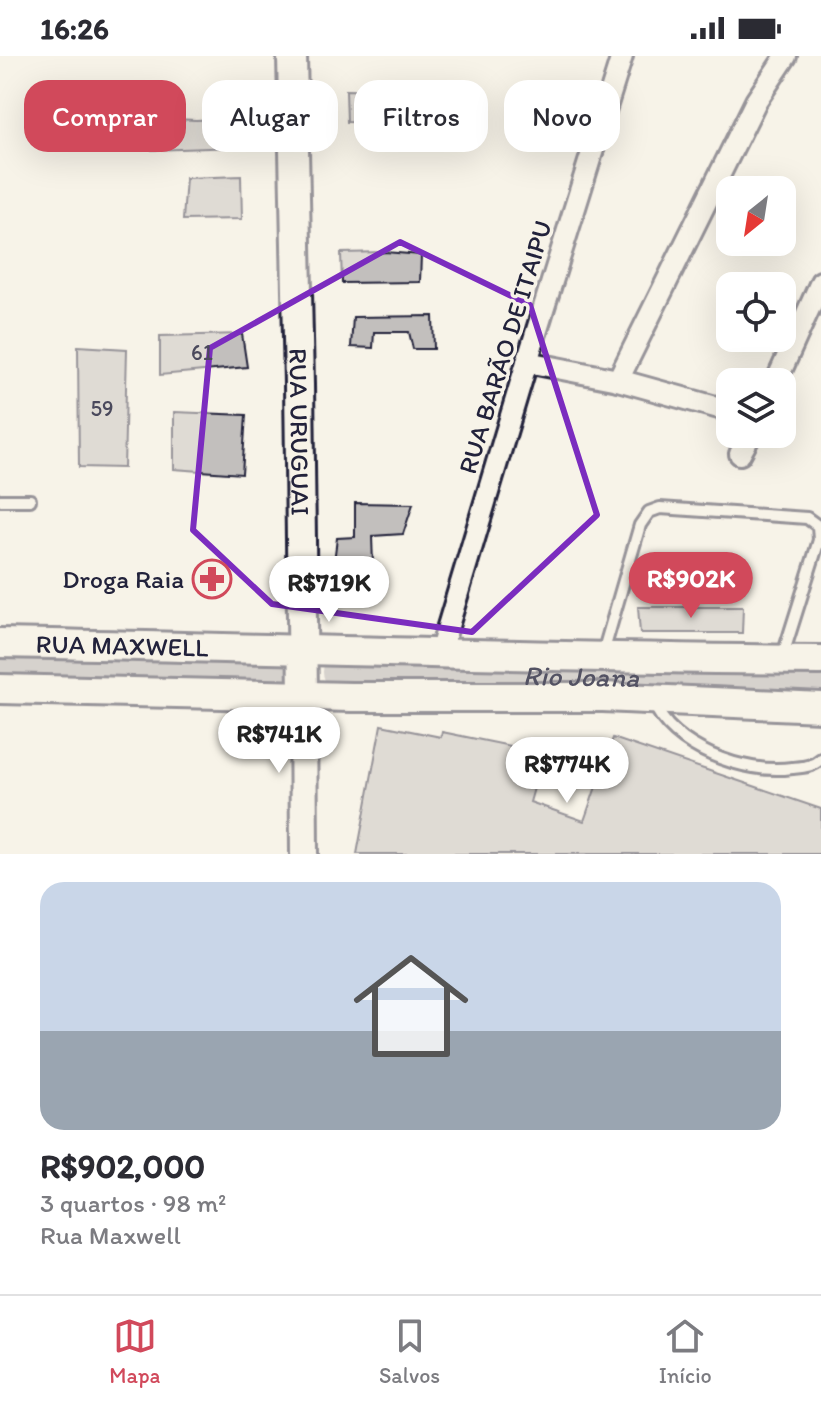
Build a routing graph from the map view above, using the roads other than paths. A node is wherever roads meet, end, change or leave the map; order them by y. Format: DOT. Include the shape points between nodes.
graph roads {
  1 [pos="292,56"];
  2 [pos="622,56"];
  3 [pos="786,56"];
  4 [pos="821,282"];
  5 [pos="527,362"];
  6 [pos="782,368"];
  7 [pos="618,380"];
  8 [pos="716,407"];
  9 [pos="743,448"];
  10 [pos="740,454"];
  11 [pos="0,500"];
  12 [pos="30,500"];
  13 [pos="0,643"];
  14 [pos="302,649"];
  15 [pos="440,653"];
  16 [pos="602,659"];
  17 [pos="781,660"];
  18 [pos="821,660"];
  19 [pos="0,689"];
  20 [pos="303,695"];
  21 [pos="653,699"];
  22 [pos="821,707"];
  23 [pos="821,759"];
  24 [pos="304,854"];
  1 -- 14 [label="main road, RUA URUGUAI"];
  2 -- 5 [label="street, RUA BARÃO DE ITAIPU"];
  3 -- 7 [label="street" via="756,101"];
  4 -- 6 [label="street"];
  5 -- 7 [label="street"];
  5 -- 15 [label="street, RUA BARÃO DE ITAIPU"];
  7 -- 8 [label="street"];
  9 -- 10 [label="street"];
  11 -- 12 [label="lane"];
  13 -- 14 [label="main road, RUA MAXWELL"];
  14 -- 15 [label="main road, RUA MAXWELL"];
  14 -- 20 [label="main road, RUA URUGUAI"];
  15 -- 16 [label="main road, RUA MAXWELL"];
  16 -- 17 [label="main road, RUA MAXWELL"];
  16 -- 17 [label="lane" via="640,525 649,512 660,508 807,518 818,526 819,540"];
  17 -- 18 [label="main road, RUA MAXWELL"];
  19 -- 20 [label="main road, RUA MAXWELL"];
  20 -- 21 [label="main road, RUA MAXWELL"];
  20 -- 24 [label="street, RUA URUGUAI"];
  21 -- 22 [label="main road, RUA MAXWELL"];
  21 -- 23 [label="lane" via="671,730 721,759 758,769 814,765"];
}
